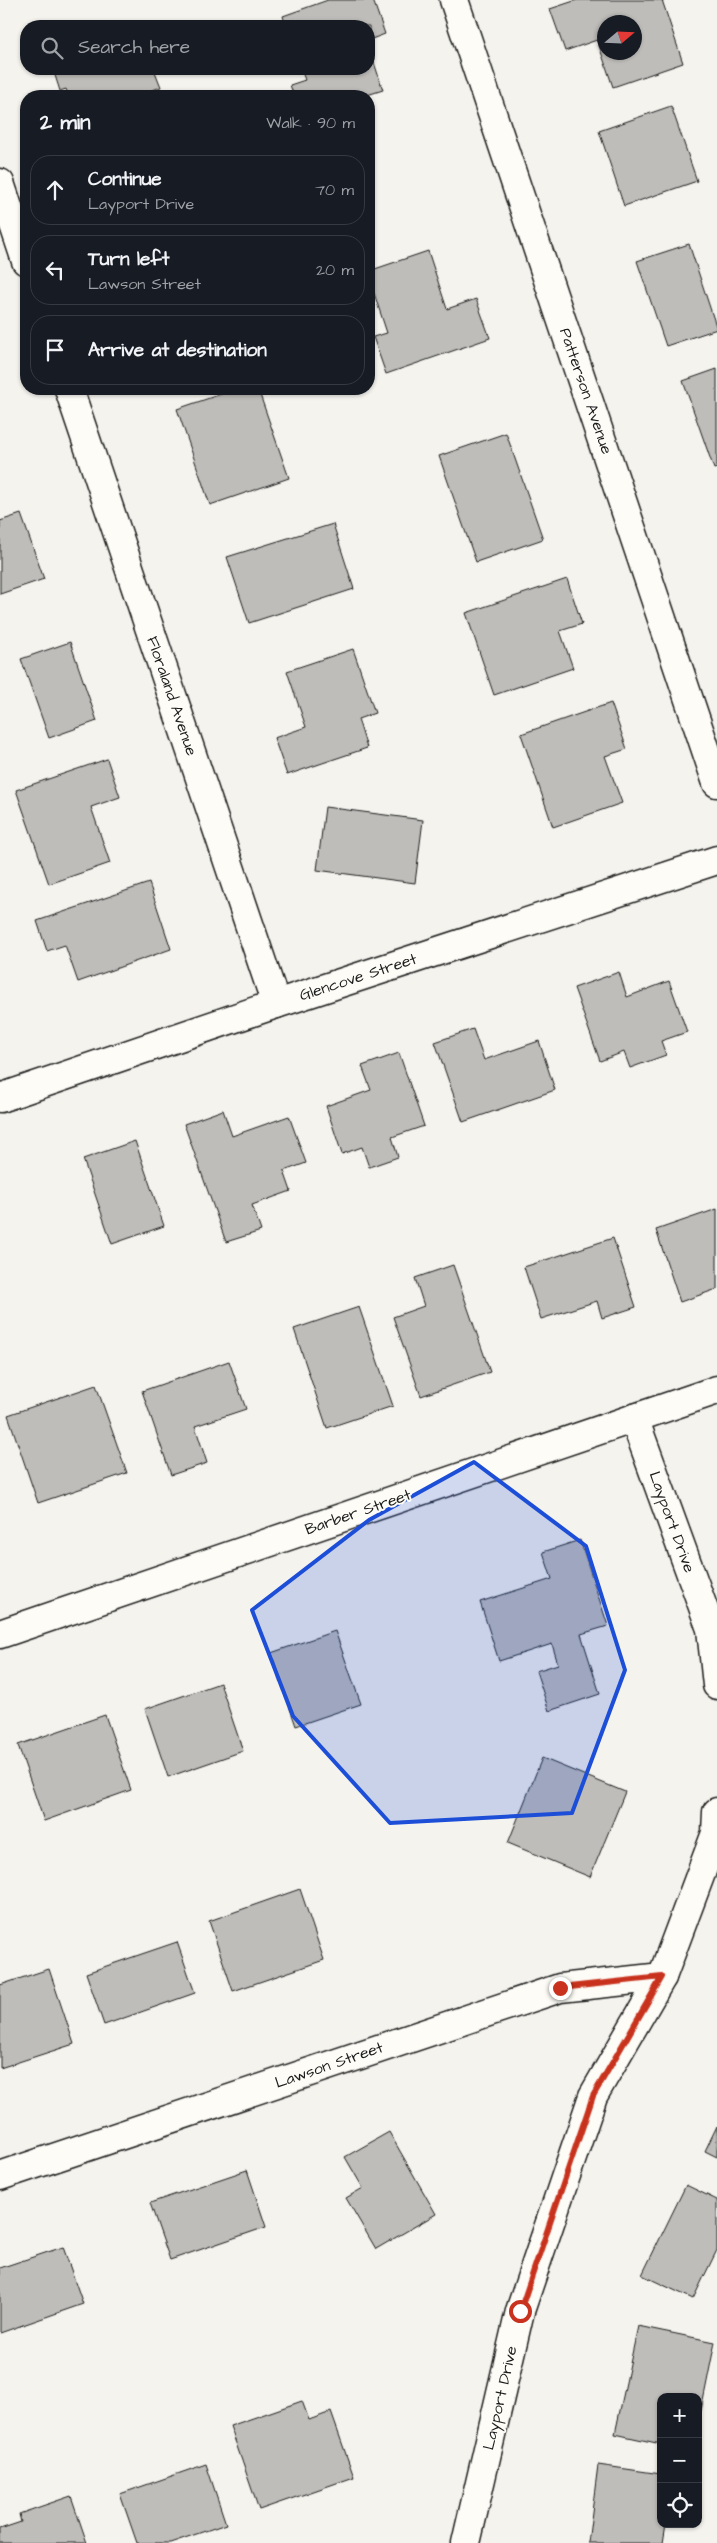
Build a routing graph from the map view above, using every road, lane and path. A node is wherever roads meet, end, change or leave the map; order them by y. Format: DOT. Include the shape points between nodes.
graph roads {
  1 [pos="454,0"];
  2 [pos="0,183"];
  3 [pos="20,243"];
  4 [pos="71,395"];
  5 [pos="717,783"];
  6 [pos="717,860"];
  7 [pos="276,1004"];
  8 [pos="0,1098"];
  9 [pos="717,1390"];
  10 [pos="634,1418"];
  11 [pos="0,1634"];
  12 [pos="717,1685"];
  13 [pos="717,1812"];
  14 [pos="662,1977"];
  15 [pos="0,2176"];
  16 [pos="466,2543"];
  1 -- 5 [label="street, Patterson Avenue"];
  2 -- 3 [label="street"];
  4 -- 7 [label="street, Floraland Avenue"];
  6 -- 7 [label="street, Glencove Street"];
  7 -- 8 [label="street, Glencove Street"];
  9 -- 10 [label="street, Barber Street"];
  10 -- 11 [label="street, Barber Street"];
  10 -- 12 [label="street, Layport Drive" via="711,1629"];
  13 -- 14 [label="street, Layport Drive" via="716,1833"];
  14 -- 15 [label="street, Lawson Street" via="560,1988"];
  14 -- 16 [label="street, Layport Drive" via="593,2096 520,2311"];
}
